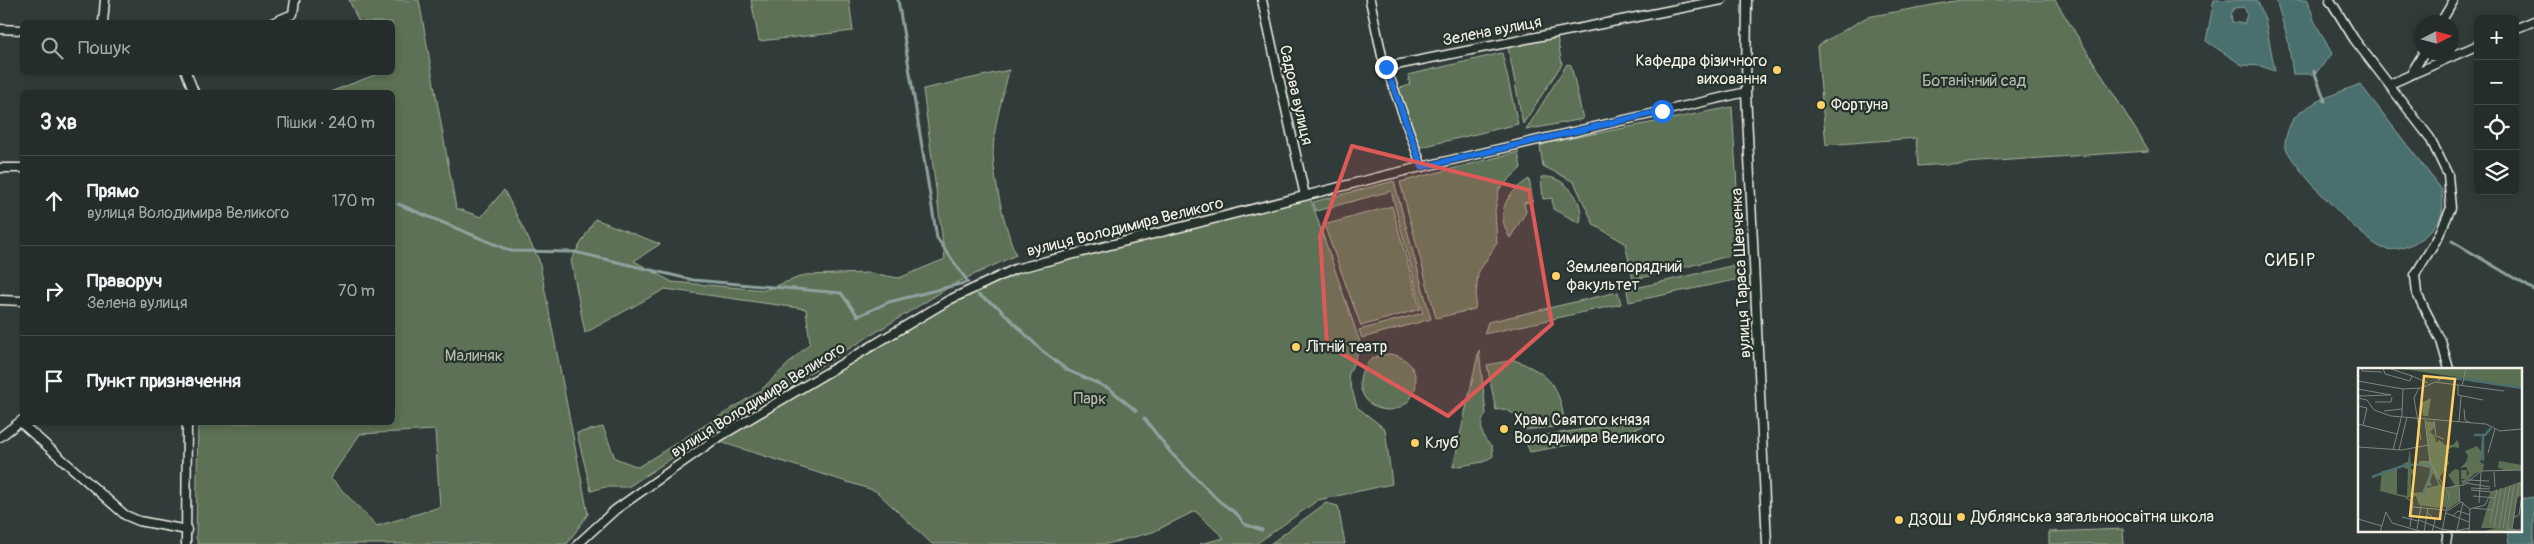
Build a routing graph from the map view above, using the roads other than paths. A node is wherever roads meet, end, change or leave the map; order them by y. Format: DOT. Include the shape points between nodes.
graph roads {
  1 [pos="105,0"];
  2 [pos="295,0"];
  3 [pos="1262,0"];
  4 [pos="1370,0"];
  5 [pos="1722,0"];
  6 [pos="1747,0"];
  7 [pos="2330,0"];
  8 [pos="2454,0"];
  9 [pos="2445,15"];
  10 [pos="103,20"];
  11 [pos="279,20"];
  12 [pos="2534,21"];
  13 [pos="2519,27"];
  14 [pos="0,30"];
  15 [pos="20,30"];
  16 [pos="2474,47"];
  17 [pos="2419,60"];
  18 [pos="1386,67"];
  19 [pos="2411,74"];
  20 [pos="187,75"];
  21 [pos="2390,84"];
  22 [pos="193,90"];
  23 [pos="1746,92"];
  24 [pos="1422,167"];
  25 [pos="0,168"];
  26 [pos="20,168"];
  27 [pos="1305,196"];
  28 [pos="0,300"];
  29 [pos="20,301"];
  30 [pos="2449,368"];
  31 [pos="20,422"];
  32 [pos="25,425"];
  33 [pos="187,425"];
  34 [pos="0,437"];
  35 [pos="187,530"];
  36 [pos="186,544"];
  37 [pos="578,544"];
  38 [pos="1767,544"];
  1 -- 10 [label="street"];
  2 -- 11 [label="street" via="293,14"];
  3 -- 27 [label="street, Садова вулиця"];
  4 -- 18 [label="street"];
  5 -- 18 [label="street, Зелена вулиця"];
  6 -- 23 [label="street, вулиця Тараса Шевченка"];
  7 -- 21 [label="street" via="2354,38"];
  8 -- 9 [label="street"];
  12 -- 13 [label="street"];
  14 -- 15 [label="street"];
  16 -- 19 [label="street"];
  17 -- 19 [label="street"];
  18 -- 24 [label="street"];
  19 -- 21 [label="street"];
  20 -- 22 [label="street"];
  21 -- 30 [label="street" via="2430,138 2448,175 2451,208 2415,275 2417,294 2441,341"];
  23 -- 24 [label="street, вулиця Володимира Великого"];
  23 -- 38 [label="street, вулиця Тараса Шевченка"];
  24 -- 27 [label="street, вулиця Володимира Великого"];
  25 -- 26 [label="street"];
  27 -- 37 [label="street, вулиця Володимира Великого" via="1015,269 949,300 714,440 612,513"];
  28 -- 29 [label="street"];
  31 -- 34 [label="street"];
  32 -- 35 [label="street" via="125,515 139,521"];
  33 -- 35 [label="street"];
  35 -- 36 [label="street"];
}
